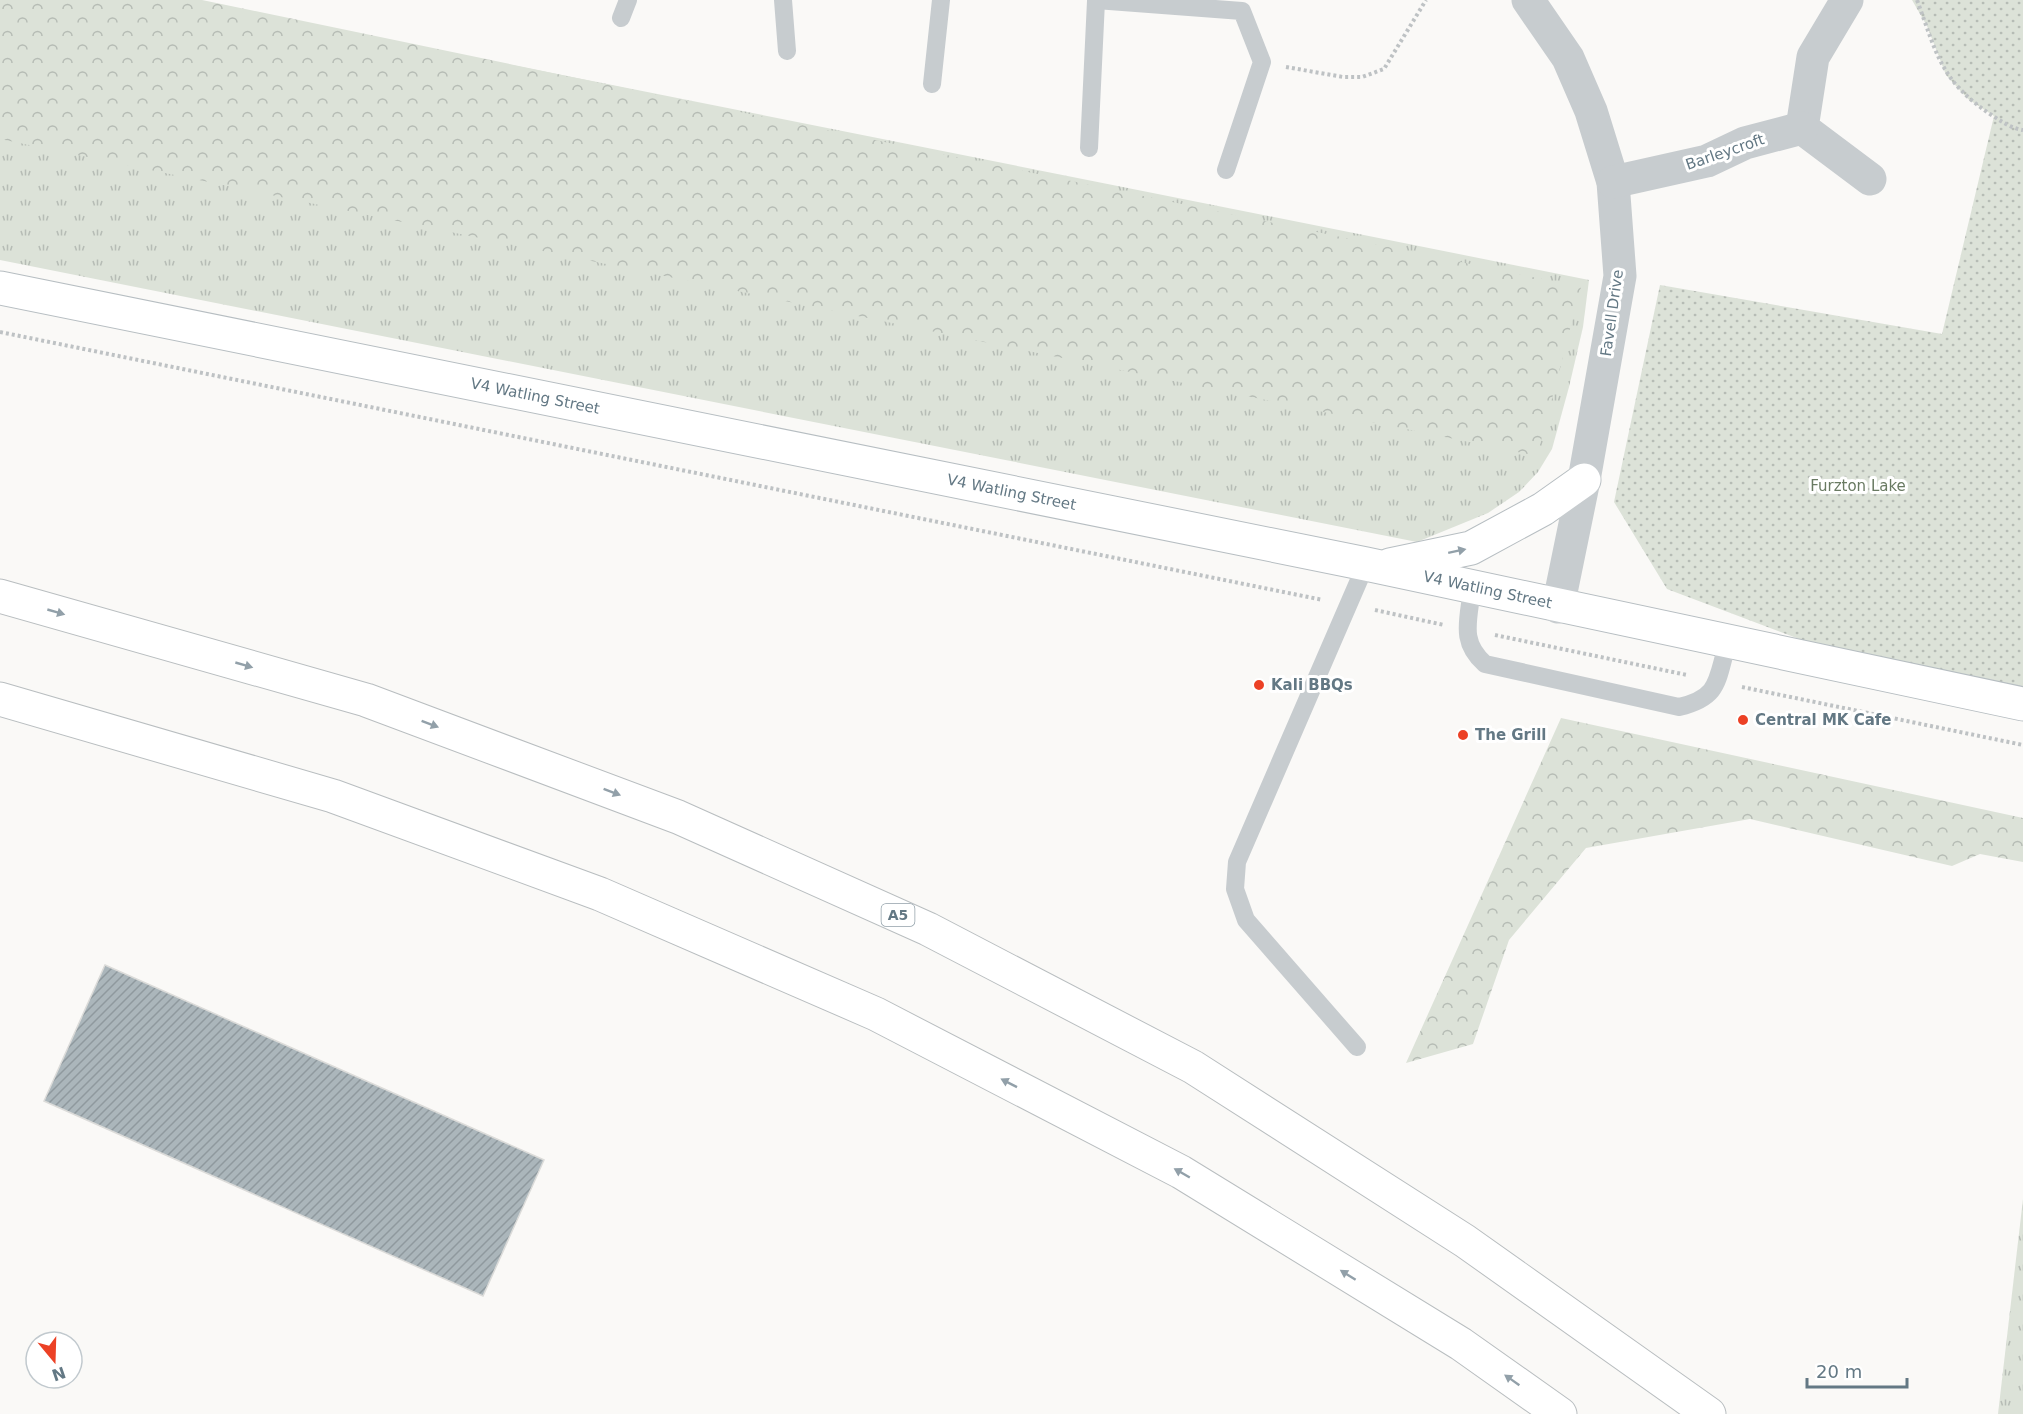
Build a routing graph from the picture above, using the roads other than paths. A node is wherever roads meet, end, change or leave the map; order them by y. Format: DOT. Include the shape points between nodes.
graph roads {
  1 [pos="628,0"];
  2 [pos="783,0"];
  3 [pos="941,0"];
  4 [pos="1096,0"];
  5 [pos="1528,0"];
  6 [pos="1847,0"];
  7 [pos="1244,5"];
  8 [pos="621,18"];
  9 [pos="787,51"];
  10 [pos="932,84"];
  11 [pos="1802,128"];
  12 [pos="1089,148"];
  13 [pos="1226,170"];
  14 [pos="1870,179"];
  15 [pos="1613,182"];
  16 [pos="0,288"];
  17 [pos="1584,480"];
  18 [pos="1373,566"];
  19 [pos="1472,588"];
  20 [pos="0,596"];
  21 [pos="1557,607"];
  22 [pos="1728,642"];
  23 [pos="0,699"];
  24 [pos="2023,704"];
  25 [pos="1358,1047"];
  26 [pos="1560,1414"];
  27 [pos="1709,1414"];
  1 -- 8 [label="lane"];
  2 -- 9 [label="lane"];
  3 -- 10 [label="lane"];
  4 -- 7 [label="lane"];
  4 -- 12 [label="lane"];
  5 -- 15 [label="street, Favell Drive" via="1568,58 1591,111"];
  6 -- 11 [label="street" via="1813,57"];
  7 -- 13 [label="lane" via="1262,62"];
  11 -- 14 [label="street"];
  11 -- 15 [label="street, Barleycroft" via="1746,143 1707,161"];
  15 -- 17 [label="street, Favell Drive" via="1620,276"];
  16 -- 18 [label="main road, V4 Watling Street"];
  18 -- 17 [label="main road, one-way" via="1471,548"];
  17 -- 21 [label="street, Favell Drive"];
  18 -- 19 [label="main road, V4 Watling Street"];
  18 -- 25 [label="lane" via="1350,605 1237,862 1234,889 1246,920"];
  19 -- 21 [label="main road, V4 Watling Street"];
  19 -- 22 [label="lane" via="1468,630 1472,652 1485,664 1679,707 1698,703 1712,693"];
  20 -- 27 [label="main road, A5, one-way" via="366,700 678,817 928,928 1193,1067 1465,1241"];
  21 -- 22 [label="main road, V4 Watling Street"];
  22 -- 24 [label="main road, V4 Watling Street"];
  26 -- 23 [label="main road, one-way" via="1461,1344 1180,1172 876,1014 600,894 333,796"];
}
